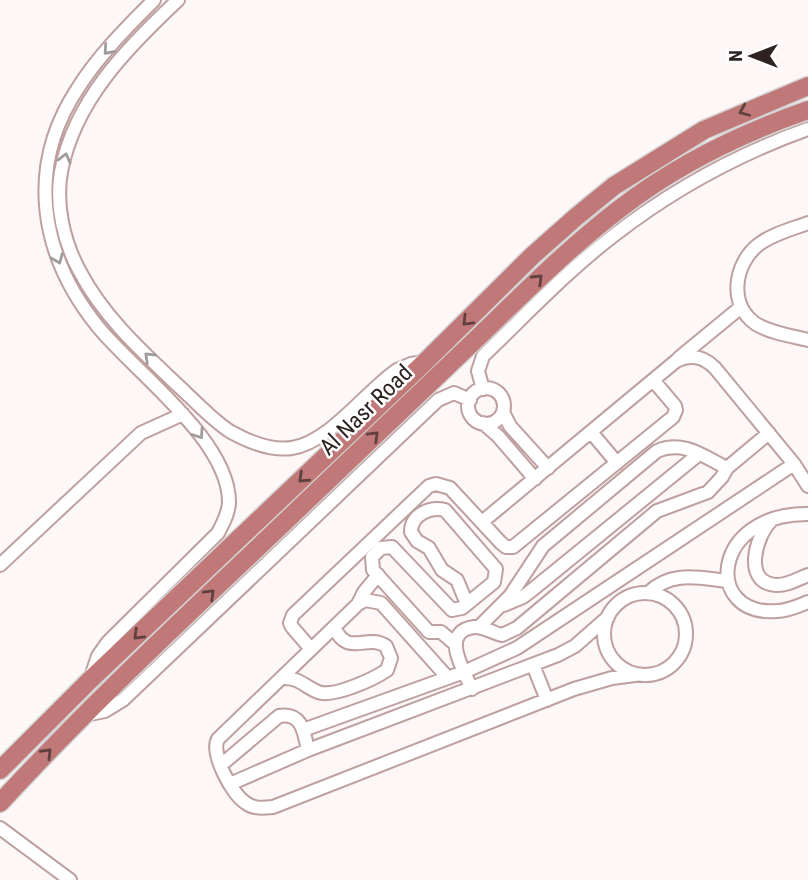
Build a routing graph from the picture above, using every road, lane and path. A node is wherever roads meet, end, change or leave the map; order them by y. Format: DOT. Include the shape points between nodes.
graph roads {
  1 [pos="154,0"];
  2 [pos="178,0"];
  3 [pos="808,86"];
  4 [pos="808,110"];
  5 [pos="808,129"];
  6 [pos="808,223"];
  7 [pos="741,307"];
  8 [pos="808,340"];
  9 [pos="676,361"];
  10 [pos="425,362"];
  11 [pos="653,380"];
  12 [pos="180,387"];
  13 [pos="482,388"];
  14 [pos="168,399"];
  15 [pos="470,400"];
  16 [pos="503,412"];
  17 [pos="183,414"];
  18 [pos="483,424"];
  19 [pos="591,432"];
  20 [pos="769,433"];
  21 [pos="699,454"];
  22 [pos="617,463"];
  23 [pos="794,464"];
  24 [pos="548,468"];
  25 [pos="727,468"];
  26 [pos="535,479"];
  27 [pos="808,486"];
  28 [pos="808,514"];
  29 [pos="773,518"];
  30 [pos="482,522"];
  31 [pos="0,565"];
  32 [pos="561,566"];
  33 [pos="442,570"];
  34 [pos="379,575"];
  35 [pos="808,575"];
  36 [pos="574,580"];
  37 [pos="728,581"];
  38 [pos="428,584"];
  39 [pos="648,593"];
  40 [pos="808,602"];
  41 [pos="358,604"];
  42 [pos="467,604"];
  43 [pos="502,606"];
  44 [pos="608,617"];
  45 [pos="334,627"];
  46 [pos="479,627"];
  47 [pos="455,644"];
  48 [pos="312,649"];
  49 [pos="533,665"];
  50 [pos="464,672"];
  51 [pos="635,675"];
  52 [pos="282,678"];
  53 [pos="448,678"];
  54 [pos="89,681"];
  55 [pos="472,688"];
  56 [pos="547,700"];
  57 [pos="375,704"];
  58 [pos="347,714"];
  59 [pos="84,715"];
  60 [pos="383,722"];
  61 [pos="303,730"];
  62 [pos="354,732"];
  63 [pos="308,750"];
  64 [pos="221,765"];
  65 [pos="0,770"];
  66 [pos="230,783"];
  67 [pos="0,803"];
  68 [pos="0,828"];
  69 [pos="70,880"];
  1 -- 14 [label="street, one-way" via="104,54 65,110 50,150 45,194 52,244 72,289 108,338"];
  12 -- 2 [label="street, one-way" via="118,327 96,298 71,251 60,203 68,144 86,104"];
  3 -- 10 [label="highway, Al Nasr Road, one-way" via="704,130 614,186 532,256"];
  59 -- 4 [label="highway, Al Nasr Road, one-way" via="589,233 633,199 713,150"];
  5 -- 13 [label="street" via="693,182 612,237 483,356 478,371"];
  6 -- 7 [label="street" via="772,236 749,253 738,279"];
  7 -- 8 [label="street" via="757,324"];
  7 -- 9 [label="street"];
  9 -- 11 [label="street"];
  9 -- 20 [label="street" via="693,356 709,361"];
  10 -- 12 [label="street" via="397,370 332,426 293,448 276,449 241,437"];
  10 -- 54 [label="highway, Al Nasr Road, one-way"];
  11 -- 19 [label="street"];
  11 -- 22 [label="street" via="675,406 675,414"];
  12 -- 14 [label="street"];
  13 -- 15 [label="street"];
  13 -- 16 [label="street" via="500,394"];
  14 -- 17 [label="street"];
  15 -- 18 [label="street" via="472,417"];
  15 -- 59 [label="street" via="454,393 438,400 123,700"];
  16 -- 18 [label="street" via="495,422"];
  16 -- 24 [label="street"];
  17 -- 31 [label="street" via="141,433"];
  17 -- 54 [label="street, one-way" via="220,468 229,503 226,517 218,533 108,642"];
  18 -- 26 [label="street"];
  19 -- 22 [label="street"];
  19 -- 24 [label="street"];
  20 -- 23 [label="street"];
  20 -- 25 [label="street"];
  21 -- 25 [label="street"];
  21 -- 32 [label="street"];
  21 -- 43 [label="street" via="678,446 648,458 542,546"];
  22 -- 30 [label="street" via="513,547 501,543"];
  23 -- 27 [label="street"];
  23 -- 50 [label="street" via="534,638"];
  24 -- 26 [label="street"];
  25 -- 36 [label="street" via="708,492 657,511"];
  26 -- 30 [label="street"];
  28 -- 29 [label="street"];
  29 -- 35 [label="street" via="758,538 758,574 779,585"];
  29 -- 37 [label="street" via="742,536 727,564"];
  30 -- 48 [label="street" via="450,488 429,486 293,615 292,628"];
  32 -- 36 [label="street"];
  32 -- 43 [label="street" via="523,597"];
  33 -- 38 [label="street"];
  33 -- 42 [label="street" via="457,580"];
  33 -- 42 [label="street" via="429,548 411,532 415,517 440,508 496,569 494,582"];
  34 -- 38 [label="street" via="371,566 372,557 381,548 392,547"];
  34 -- 41 [label="street"];
  34 -- 47 [label="street" via="429,632 441,632"];
  36 -- 46 [label="street" via="510,633 494,634"];
  37 -- 39 [label="street" via="677,576"];
  37 -- 40 [label="street" via="733,592 754,608 780,611"];
  38 -- 42 [label="street" via="452,610 459,611"];
  39 -- 44 [label="street" via="621,601"];
  39 -- 51 [label="street" via="662,596 679,610 685,623 685,644 670,668 650,676"];
  41 -- 45 [label="street"];
  41 -- 53 [label="street" via="365,600 381,603"];
  43 -- 46 [label="street"];
  44 -- 49 [label="street" via="575,646"];
  44 -- 51 [label="street" via="604,631 608,653"];
  45 -- 48 [label="street"];
  45 -- 52 [label="street" via="345,642 386,646 391,658 387,670 329,694 300,680"];
  46 -- 47 [label="street" via="466,630"];
  47 -- 50 [label="street"];
  48 -- 52 [label="street"];
  49 -- 55 [label="street"];
  49 -- 56 [label="street"];
  50 -- 53 [label="street"];
  50 -- 55 [label="street"];
  51 -- 56 [label="street" via="592,683"];
  52 -- 64 [label="street" via="218,739 214,748"];
  53 -- 57 [label="street"];
  54 -- 65 [label="highway, Al Nasr Road"];
  55 -- 60 [label="street"];
  56 -- 66 [label="street" via="273,807 247,804"];
  57 -- 58 [label="street"];
  57 -- 60 [label="street"];
  58 -- 61 [label="street"];
  58 -- 62 [label="street"];
  67 -- 59 [label="highway, Al Nasr Road, one-way"];
  60 -- 62 [label="street"];
  61 -- 63 [label="street"];
  61 -- 64 [label="street" via="294,717 279,716"];
  62 -- 63 [label="street"];
  63 -- 66 [label="street"];
  64 -- 66 [label="street"];
  68 -- 69 [label="street"];
}
